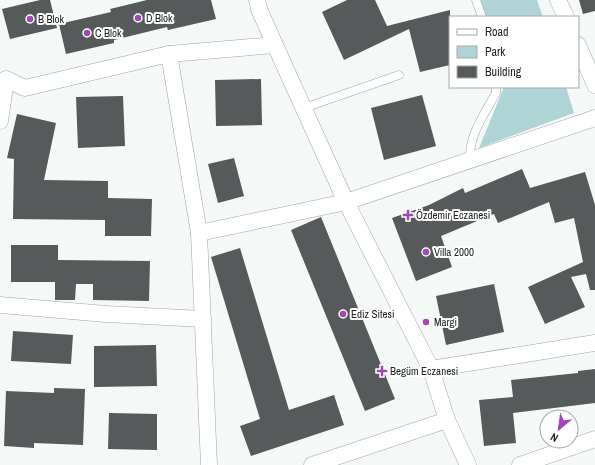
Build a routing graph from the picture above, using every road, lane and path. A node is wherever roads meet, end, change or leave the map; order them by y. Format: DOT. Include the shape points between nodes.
graph roads {
  1 [pos="476,0"];
  2 [pos="558,0"];
  3 [pos="256,3"];
  4 [pos="482,16"];
  5 [pos="566,16"];
  6 [pos="275,45"];
  7 [pos="579,47"];
  8 [pos="169,54"];
  9 [pos="399,75"];
  10 [pos="3,77"];
  11 [pos="595,85"];
  12 [pos="496,88"];
  13 [pos="304,108"];
  14 [pos="595,118"];
  15 [pos="0,121"];
  16 [pos="470,160"];
  17 [pos="346,202"];
  18 [pos="199,233"];
  19 [pos="0,305"];
  20 [pos="203,319"];
  21 [pos="595,343"];
  22 [pos="431,369"];
  23 [pos="447,420"];
  24 [pos="595,439"];
  25 [pos="210,465"];
  26 [pos="312,465"];
  27 [pos="468,465"];
  28 [pos="520,465"];
  1 -- 4 [label="lane"];
  2 -- 5 [label="street"];
  3 -- 6 [label="street"];
  6 -- 8 [label="street"];
  6 -- 13 [label="street"];
  7 -- 11 [label="street"];
  8 -- 10 [label="street" via="25,88"];
  8 -- 18 [label="street"];
  9 -- 13 [label="lane"];
  10 -- 15 [label="street"];
  12 -- 16 [label="lane" via="496,93 472,140"];
  13 -- 17 [label="street"];
  14 -- 16 [label="street"];
  16 -- 17 [label="street"];
  17 -- 18 [label="street"];
  17 -- 22 [label="street"];
  18 -- 20 [label="street"];
  19 -- 20 [label="street"];
  20 -- 25 [label="street"];
  21 -- 22 [label="street"];
  22 -- 23 [label="street"];
  23 -- 26 [label="street"];
  23 -- 27 [label="street"];
  24 -- 28 [label="street"];
}
